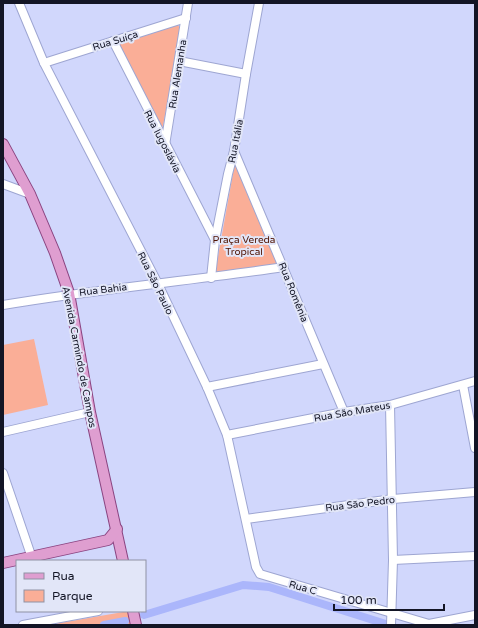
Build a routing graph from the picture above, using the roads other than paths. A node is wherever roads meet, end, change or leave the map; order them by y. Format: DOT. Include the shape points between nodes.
graph roads {
  1 [pos="19,3"];
  2 [pos="188,3"];
  3 [pos="259,3"];
  4 [pos="186,18"];
  5 [pos="113,41"];
  6 [pos="179,61"];
  7 [pos="44,63"];
  8 [pos="246,74"];
  9 [pos="3,144"];
  10 [pos="165,144"];
  11 [pos="234,151"];
  12 [pos="3,184"];
  13 [pos="30,194"];
  14 [pos="215,240"];
  15 [pos="284,267"];
  16 [pos="211,278"];
  17 [pos="157,282"];
  18 [pos="69,293"];
  19 [pos="3,305"];
  20 [pos="323,364"];
  21 [pos="475,381"];
  22 [pos="463,385"];
  23 [pos="207,388"];
  24 [pos="390,405"];
  25 [pos="90,412"];
  26 [pos="344,412"];
  27 [pos="3,432"];
  28 [pos="474,433"];
  29 [pos="227,435"];
  30 [pos="475,448"];
  31 [pos="3,473"];
  32 [pos="475,492"];
  33 [pos="393,499"];
  34 [pos="113,510"];
  35 [pos="246,519"];
  36 [pos="118,521"];
  37 [pos="112,536"];
  38 [pos="122,555"];
  39 [pos="475,556"];
  40 [pos="32,558"];
  41 [pos="20,560"];
  42 [pos="393,560"];
  43 [pos="16,561"];
  44 [pos="3,563"];
  45 [pos="260,574"];
  46 [pos="93,612"];
  47 [pos="133,612"];
  48 [pos="475,615"];
  49 [pos="391,619"];
  50 [pos="23,625"];
  51 [pos="136,625"];
  1 -- 7 [label="street, Rua São Paulo"];
  2 -- 4 [label="street, Rua Alemanha"];
  3 -- 8 [label="street, Rua Itália"];
  4 -- 5 [label="street, Rua Suíça"];
  4 -- 6 [label="street, Rua Alemanha"];
  5 -- 7 [label="street, Rua Suíça"];
  5 -- 10 [label="street, Rua Iugoslávia"];
  6 -- 8 [label="street"];
  6 -- 10 [label="street, Rua Alemanha"];
  7 -- 17 [label="street, Rua São Paulo"];
  8 -- 11 [label="street, Rua Itália"];
  9 -- 13 [label="main road, Avenida Carmindo de Campos"];
  10 -- 14 [label="street, Rua Iugoslávia"];
  11 -- 14 [label="street, Rua Itália"];
  11 -- 15 [label="street, Rua Romênia"];
  12 -- 13 [label="street"];
  13 -- 18 [label="main road, Avenida Carmindo de Campos"];
  14 -- 16 [label="street, Rua Itália"];
  15 -- 16 [label="street, Rua Bahia"];
  15 -- 20 [label="street, Rua Romênia"];
  16 -- 17 [label="street, Rua Bahia"];
  17 -- 18 [label="street, Rua Bahia"];
  17 -- 23 [label="street, Rua São Paulo"];
  18 -- 19 [label="street, Rua Bahia"];
  18 -- 25 [label="main road, Avenida Carmindo de Campos"];
  20 -- 23 [label="street"];
  20 -- 26 [label="street, Rua Romênia"];
  21 -- 22 [label="street, Rua São Mateus"];
  22 -- 24 [label="street, Rua São Mateus"];
  22 -- 28 [label="street"];
  23 -- 29 [label="street, Rua São Paulo"];
  24 -- 26 [label="street, Rua São Mateus"];
  24 -- 33 [label="street"];
  25 -- 27 [label="street"];
  25 -- 34 [label="main road, Avenida Carmindo de Campos"];
  26 -- 29 [label="street, Rua São Mateus"];
  28 -- 30 [label="street"];
  29 -- 35 [label="street, Rua São Paulo"];
  31 -- 40 [label="street"];
  32 -- 33 [label="street, Rua São Pedro"];
  33 -- 35 [label="street, Rua São Pedro"];
  33 -- 42 [label="street"];
  34 -- 36 [label="main road, Avenida Carmindo de Campos"];
  34 -- 37 [label="main road, Avenida Carmindo de Campos"];
  35 -- 45 [label="street, Rua São Paulo" via="256,567"];
  36 -- 37 [label="main road"];
  36 -- 38 [label="main road, Avenida Carmindo de Campos"];
  37 -- 38 [label="main road"];
  37 -- 40 [label="main road"];
  39 -- 42 [label="street"];
  40 -- 41 [label="main road"];
  42 -- 49 [label="street"];
  43 -- 44 [label="main road"];
  45 -- 49 [label="street, Rua C"];
  46 -- 50 [label="street"];
  47 -- 51 [label="main road"];
  48 -- 49 [label="street, Rua C" via="429,624"];
}
